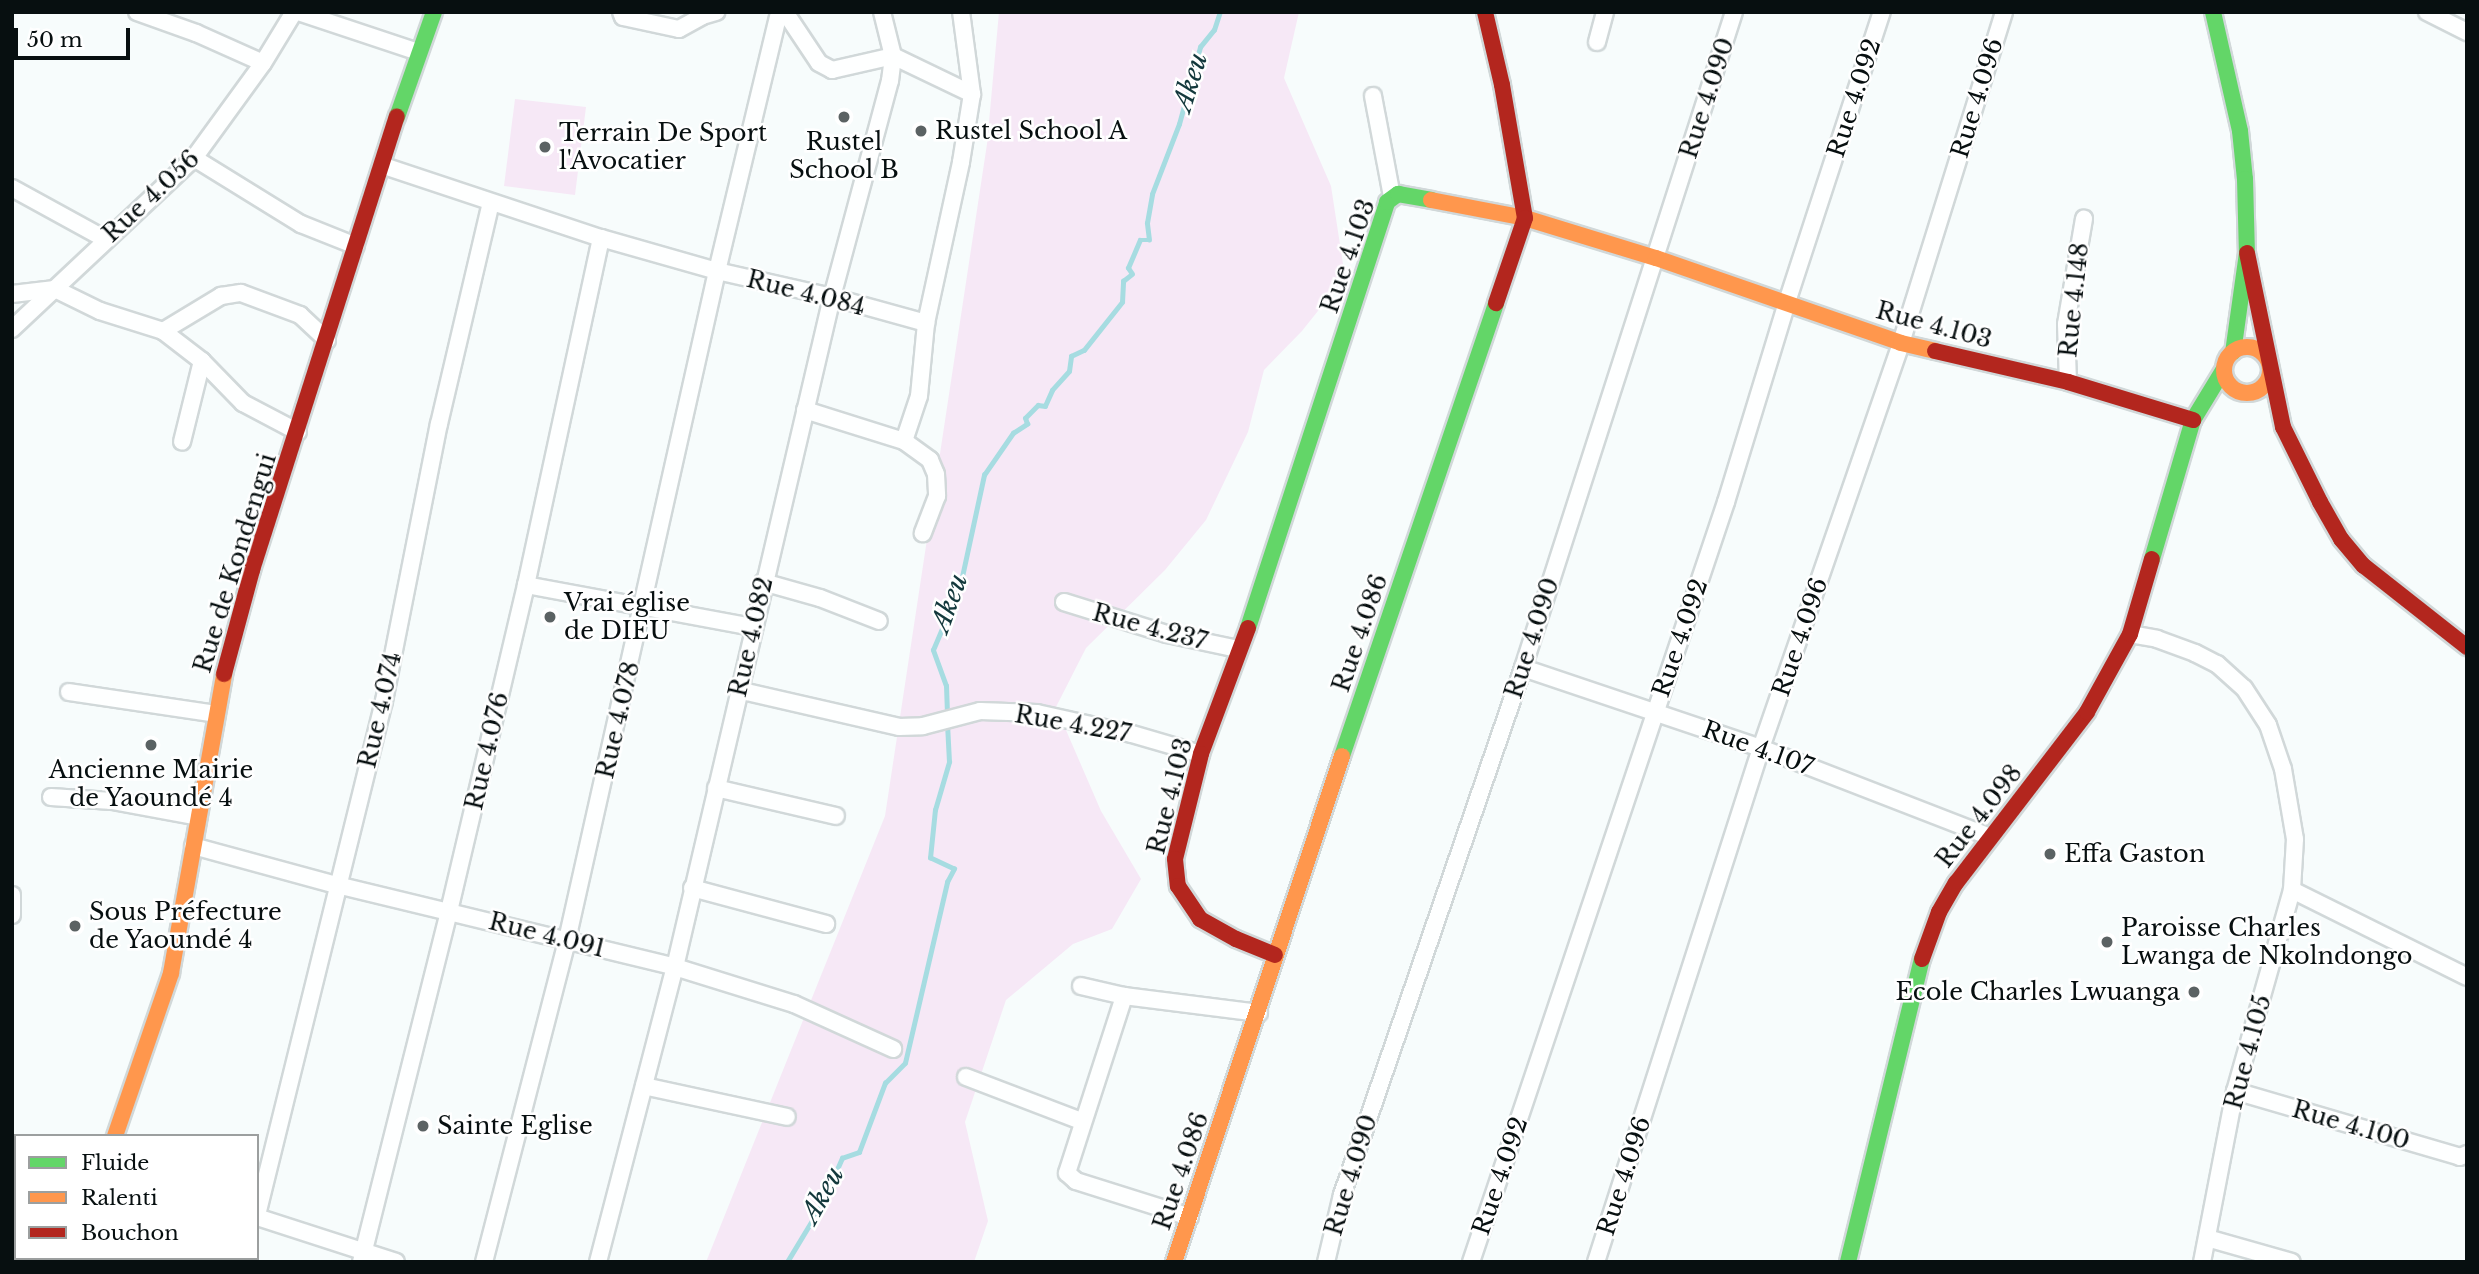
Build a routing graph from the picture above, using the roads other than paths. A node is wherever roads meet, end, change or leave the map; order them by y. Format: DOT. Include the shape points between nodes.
graph roads {
  1 [pos="136,12"];
  2 [pos="296,12"];
  3 [pos="434,12"];
  4 [pos="621,12"];
  5 [pos="716,12"];
  6 [pos="779,12"];
  7 [pos="785,12"];
  8 [pos="882,12"];
  9 [pos="961,12"];
  10 [pos="1485,12"];
  11 [pos="1605,12"];
  12 [pos="1734,12"];
  13 [pos="1882,12"];
  14 [pos="2004,12"];
  15 [pos="2213,12"];
  16 [pos="2427,12"];
  17 [pos="2467,32"];
  18 [pos="1597,42"];
  19 [pos="418,52"];
  20 [pos="893,56"];
  21 [pos="263,63"];
  22 [pos="972,94"];
  23 [pos="1373,96"];
  24 [pos="194,158"];
  25 [pos="384,166"];
  26 [pos="12,188"];
  27 [pos="1392,197"];
  28 [pos="491,203"];
  29 [pos="1525,218"];
  30 [pos="2084,219"];
  31 [pos="601,237"];
  32 [pos="105,239"];
  33 [pos="356,246"];
  34 [pos="2247,253"];
  35 [pos="1656,258"];
  36 [pos="717,271"];
  37 [pos="55,289"];
  38 [pos="12,294"];
  39 [pos="832,297"];
  40 [pos="1787,302"];
  41 [pos="926,323"];
  42 [pos="12,329"];
  43 [pos="163,331"];
  44 [pos="327,340"];
  45 [pos="1901,344"];
  46 [pos="2233,352"];
  47 [pos="202,360"];
  48 [pos="2269,363"];
  49 [pos="2224,369"];
  50 [pos="2068,382"];
  51 [pos="2237,390"];
  52 [pos="805,410"];
  53 [pos="2193,419"];
  54 [pos="2283,427"];
  55 [pos="298,432"];
  56 [pos="904,441"];
  57 [pos="182,442"];
  58 [pos="923,533"];
  59 [pos="763,582"];
  60 [pos="526,585"];
  61 [pos="1063,601"];
  62 [pos="644,607"];
  63 [pos="879,621"];
  64 [pos="753,627"];
  65 [pos="2130,634"];
  66 [pos="2467,647"];
  67 [pos="1238,649"];
  68 [pos="1523,668"];
  69 [pos="738,690"];
  70 [pos="69,692"];
  71 [pos="1655,712"];
  72 [pos="216,714"];
  73 [pos="1761,748"];
  74 [pos="1201,754"];
  75 [pos="716,788"];
  76 [pos="51,797"];
  77 [pos="836,816"];
  78 [pos="199,817"];
  79 [pos="1990,837"];
  80 [pos="193,846"];
  81 [pos="337,885"];
  82 [pos="692,888"];
  83 [pos="2292,890"];
  84 [pos="12,895"];
  85 [pos="449,911"];
  86 [pos="12,915"];
  87 [pos="826,924"];
  88 [pos="567,940"];
  89 [pos="1276,955"];
  90 [pos="674,967"];
  91 [pos="2467,977"];
  92 [pos="1081,986"];
  93 [pos="1124,996"];
  94 [pos="1259,1013"];
  95 [pos="893,1049"];
  96 [pos="966,1077"];
  97 [pos="644,1086"];
  98 [pos="2235,1091"];
  99 [pos="787,1117"];
  100 [pos="1082,1121"];
  101 [pos="116,1134"];
  102 [pos="2467,1154"];
  103 [pos="259,1208"];
  104 [pos="259,1217"];
  105 [pos="1189,1217"];
  106 [pos="2207,1238"];
  107 [pos="362,1257"];
  108 [pos="396,1262"];
  109 [pos="484,1262"];
  110 [pos="598,1262"];
  111 [pos="1174,1262"];
  112 [pos="1326,1262"];
  113 [pos="1471,1262"];
  114 [pos="1596,1262"];
  115 [pos="1848,1262"];
  116 [pos="2202,1262"];
  117 [pos="2292,1262"];
  1 -- 21 [label="street"];
  2 -- 19 [label="street"];
  2 -- 21 [label="street, Rue 4.056"];
  3 -- 19 [label="main road, Rue de Kondengui"];
  4 -- 5 [label="street" via="623,17 679,29"];
  6 -- 36 [label="street, Rue 4.078"];
  7 -- 20 [label="street" via="819,63 832,70"];
  8 -- 20 [label="street, Rue 4.082"];
  9 -- 22 [label="street"];
  10 -- 29 [label="main road, Rue 4.086"];
  11 -- 18 [label="street"];
  12 -- 35 [label="street, Rue 4.090"];
  13 -- 40 [label="street, Rue 4.092"];
  14 -- 45 [label="street, Rue 4.096"];
  15 -- 34 [label="main road" via="2240,131"];
  16 -- 17 [label="street"];
  19 -- 25 [label="main road, Rue de Kondengui"];
  20 -- 22 [label="street"];
  20 -- 39 [label="street, Rue 4.082"];
  21 -- 24 [label="street, Rue 4.056"];
  22 -- 41 [label="street"];
  23 -- 27 [label="street"];
  24 -- 32 [label="street, Rue 4.056"];
  24 -- 33 [label="street" via="301,224"];
  25 -- 28 [label="street, Rue 4.084"];
  25 -- 33 [label="main road, Rue de Kondengui"];
  26 -- 32 [label="street"];
  27 -- 29 [label="main road, Rue 4.103" via="1398,194"];
  27 -- 67 [label="main road, Rue 4.103"];
  28 -- 31 [label="street, Rue 4.084"];
  28 -- 81 [label="street, Rue 4.074" via="439,424 384,701"];
  29 -- 35 [label="main road, Rue 4.103"];
  29 -- 89 [label="main road, Rue 4.086"];
  30 -- 50 [label="street, Rue 4.148" via="2066,324"];
  31 -- 36 [label="street, Rue 4.084"];
  31 -- 60 [label="street, Rue 4.076"];
  32 -- 37 [label="street, Rue 4.056"];
  33 -- 44 [label="main road, Rue de Kondengui"];
  34 -- 46 [label="main road"];
  34 -- 48 [label="main road"];
  35 -- 40 [label="main road, Rue 4.103"];
  35 -- 68 [label="street, Rue 4.090"];
  36 -- 39 [label="street, Rue 4.084"];
  36 -- 62 [label="street, Rue 4.078"];
  37 -- 38 [label="street"];
  37 -- 42 [label="street, Rue 4.056"];
  37 -- 43 [label="street" via="100,311"];
  39 -- 41 [label="street, Rue 4.084"];
  39 -- 52 [label="street, Rue 4.082"];
  40 -- 45 [label="main road, Rue 4.103"];
  40 -- 71 [label="street, Rue 4.092"];
  41 -- 56 [label="street" via="919,396"];
  43 -- 44 [label="street" via="221,296 241,293 300,315"];
  43 -- 47 [label="street"];
  44 -- 55 [label="main road, Rue de Kondengui"];
  45 -- 50 [label="main road, Rue 4.103"];
  45 -- 73 [label="street, Rue 4.096"];
  46 -- 48 [label="main road" via="2254,348"];
  46 -- 49 [label="main road"];
  47 -- 55 [label="street" via="243,404"];
  47 -- 57 [label="street"];
  48 -- 51 [label="main road" via="2263,385 2257,390"];
  48 -- 54 [label="main road"];
  49 -- 51 [label="main road"];
  49 -- 53 [label="main road, Rue 4.098"];
  50 -- 53 [label="main road, Rue 4.103"];
  51 -- 53 [label="main road"];
  51 -- 54 [label="main road"];
  52 -- 56 [label="street"];
  52 -- 59 [label="street, Rue 4.082"];
  53 -- 65 [label="main road, Rue 4.098"];
  54 -- 66 [label="main road" via="2341,539 2364,566"];
  55 -- 72 [label="main road, Rue de Kondengui" via="252,570"];
  56 -- 58 [label="street" via="930,460 936,474 937,496"];
  59 -- 63 [label="street"];
  59 -- 64 [label="street, Rue 4.082"];
  60 -- 62 [label="street"];
  60 -- 85 [label="street, Rue 4.076"];
  61 -- 67 [label="street, Rue 4.237" via="1167,635"];
  62 -- 64 [label="street"];
  62 -- 88 [label="street, Rue 4.078"];
  64 -- 69 [label="street, Rue 4.082"];
  65 -- 79 [label="main road, Rue 4.098" via="2087,712"];
  65 -- 83 [label="street, Rue 4.105" via="2157,639 2217,664 2244,688 2268,725 2283,769 2295,839"];
  67 -- 74 [label="main road, Rue 4.103"];
  68 -- 71 [label="street, Rue 4.107"];
  68 -- 112 [label="street, Rue 4.090" via="1342,1195"];
  69 -- 74 [label="street, Rue 4.227" via="899,727 923,726 980,711 1037,713"];
  69 -- 75 [label="street, Rue 4.082"];
  70 -- 72 [label="street"];
  71 -- 73 [label="street, Rue 4.107"];
  71 -- 113 [label="street, Rue 4.092"];
  72 -- 78 [label="main road, Rue de Kondengui"];
  73 -- 79 [label="street, Rue 4.107"];
  73 -- 114 [label="street, Rue 4.096"];
  74 -- 89 [label="main road, Rue 4.103" via="1175,859 1178,886 1200,919"];
  75 -- 77 [label="street"];
  75 -- 82 [label="street, Rue 4.082"];
  76 -- 78 [label="street" via="112,801"];
  78 -- 80 [label="main road, Rue de Kondengui"];
  79 -- 115 [label="main road, Rue 4.098" via="1956,883 1924,949"];
  80 -- 81 [label="street, Rue 4.091"];
  80 -- 101 [label="main road, Rue de Kondengui" via="171,973"];
  81 -- 85 [label="street, Rue 4.091"];
  81 -- 103 [label="street, Rue 4.074"];
  82 -- 87 [label="street"];
  82 -- 90 [label="street, Rue 4.082"];
  83 -- 91 [label="street"];
  83 -- 98 [label="street, Rue 4.105"];
  84 -- 86 [label="street"];
  85 -- 88 [label="street, Rue 4.091"];
  85 -- 107 [label="street, Rue 4.076"];
  88 -- 90 [label="street, Rue 4.091"];
  88 -- 109 [label="street, Rue 4.078"];
  89 -- 94 [label="main road, Rue 4.086"];
  90 -- 95 [label="street, Rue 4.091" via="794,1004"];
  90 -- 97 [label="street, Rue 4.082"];
  92 -- 93 [label="street"];
  93 -- 94 [label="street"];
  93 -- 100 [label="street"];
  94 -- 105 [label="main road, Rue 4.086"];
  96 -- 100 [label="street"];
  97 -- 99 [label="street"];
  97 -- 110 [label="street, Rue 4.082"];
  98 -- 102 [label="street, Rue 4.100" via="2460,1157"];
  98 -- 106 [label="street, Rue 4.105"];
  100 -- 105 [label="street" via="1067,1164 1070,1178"];
  104 -- 107 [label="street"];
  105 -- 111 [label="main road, Rue 4.086"];
  106 -- 116 [label="street, Rue 4.105"];
  106 -- 117 [label="street"];
  107 -- 108 [label="street"];
}
